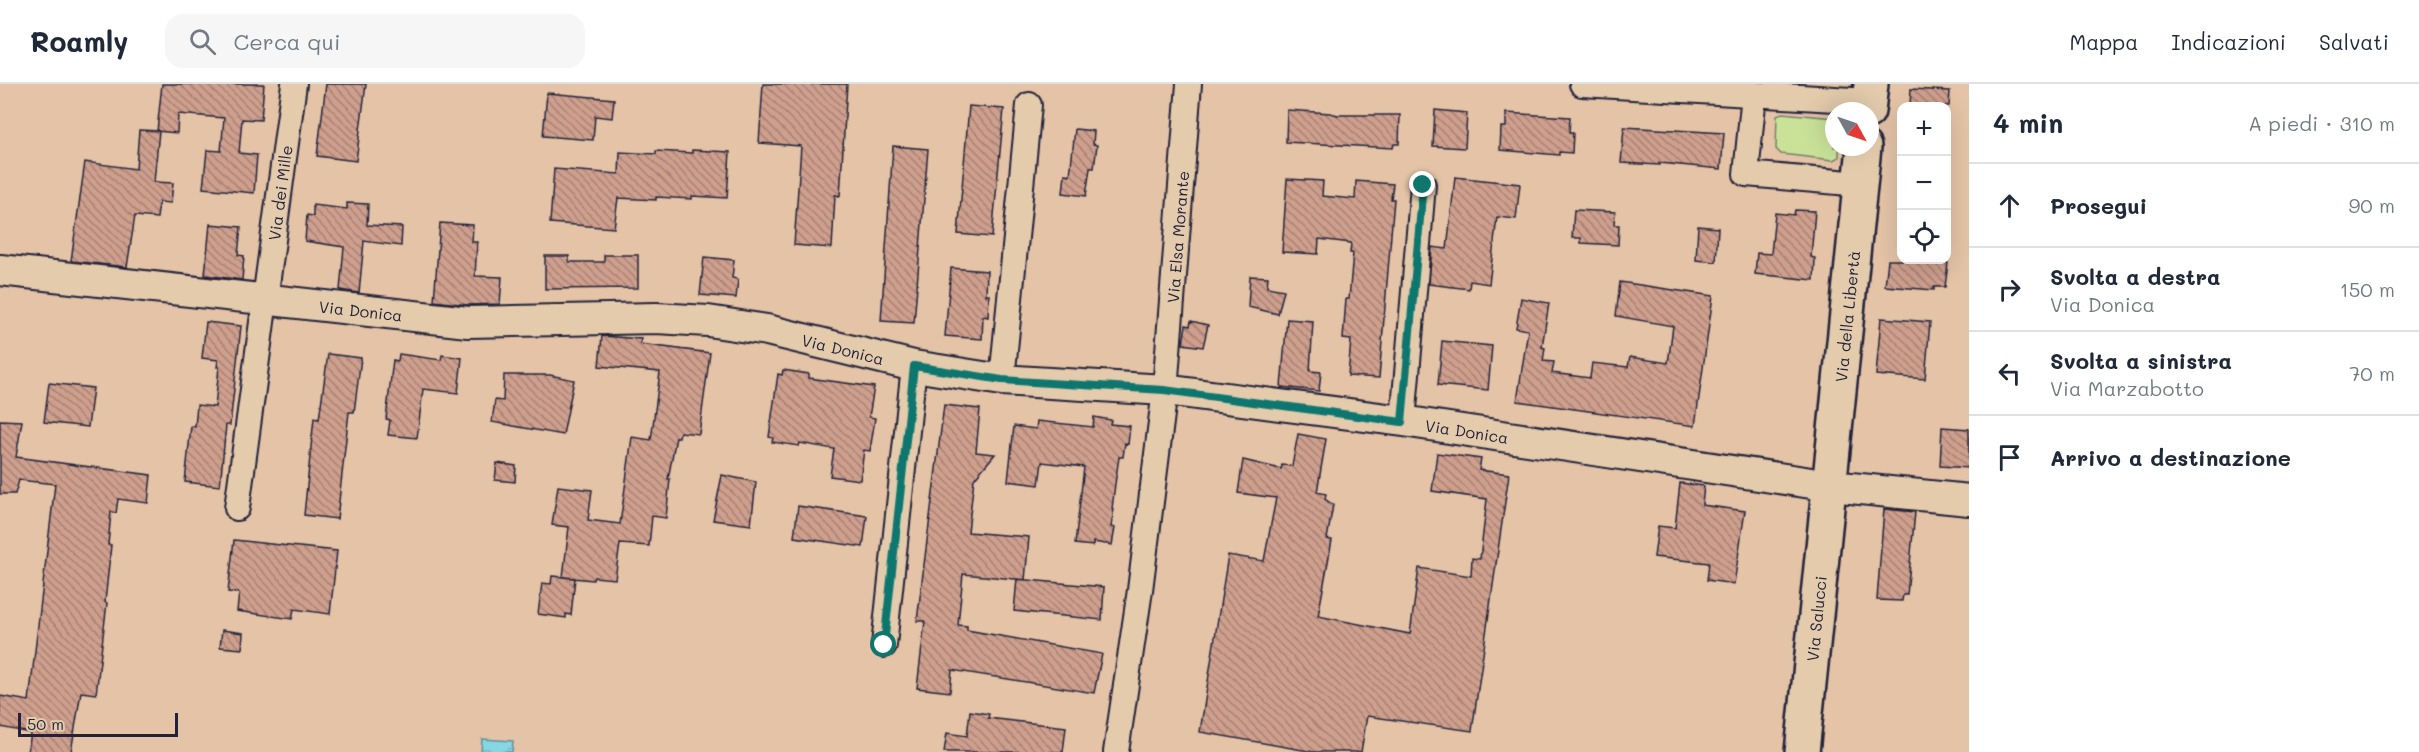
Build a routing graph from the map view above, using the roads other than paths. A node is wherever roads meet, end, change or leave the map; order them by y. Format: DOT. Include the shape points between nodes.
graph roads {
  1 [pos="294,84"];
  2 [pos="1189,84"];
  3 [pos="1582,84"];
  4 [pos="1754,94"];
  5 [pos="1869,99"];
  6 [pos="1029,105"];
  7 [pos="1863,156"];
  8 [pos="1861,183"];
  9 [pos="1423,185"];
  10 [pos="0,270"];
  11 [pos="265,301"];
  12 [pos="914,366"];
  13 [pos="1002,380"];
  14 [pos="1164,390"];
  15 [pos="1402,422"];
  16 [pos="1831,486"];
  17 [pos="1969,500"];
  18 [pos="237,508"];
  19 [pos="884,645"];
  20 [pos="1116,752"];
  21 [pos="1802,752"];
  1 -- 11 [label="street, Via dei Mille"];
  2 -- 14 [label="street, Via Elsa Morante"];
  3 -- 4 [label="street"];
  4 -- 5 [label="street"];
  4 -- 8 [label="street" via="1746,174"];
  6 -- 13 [label="street"];
  7 -- 8 [label="main road, Via della Libertà"];
  8 -- 16 [label="main road, Via della Libertà"];
  9 -- 15 [label="street"];
  10 -- 11 [label="street, Via Donica"];
  11 -- 12 [label="street, Via Donica" via="468,322 656,318 708,321 766,330"];
  11 -- 18 [label="street, Via dei Mille"];
  12 -- 13 [label="street, Via Donica"];
  12 -- 19 [label="street"];
  13 -- 14 [label="street, Via Donica"];
  14 -- 15 [label="street, Via Donica"];
  14 -- 20 [label="street, Via Elsa Morante"];
  15 -- 16 [label="street, Via Donica"];
  16 -- 17 [label="street, Via Donica"];
  16 -- 21 [label="main road, Via Salucci"];
}
